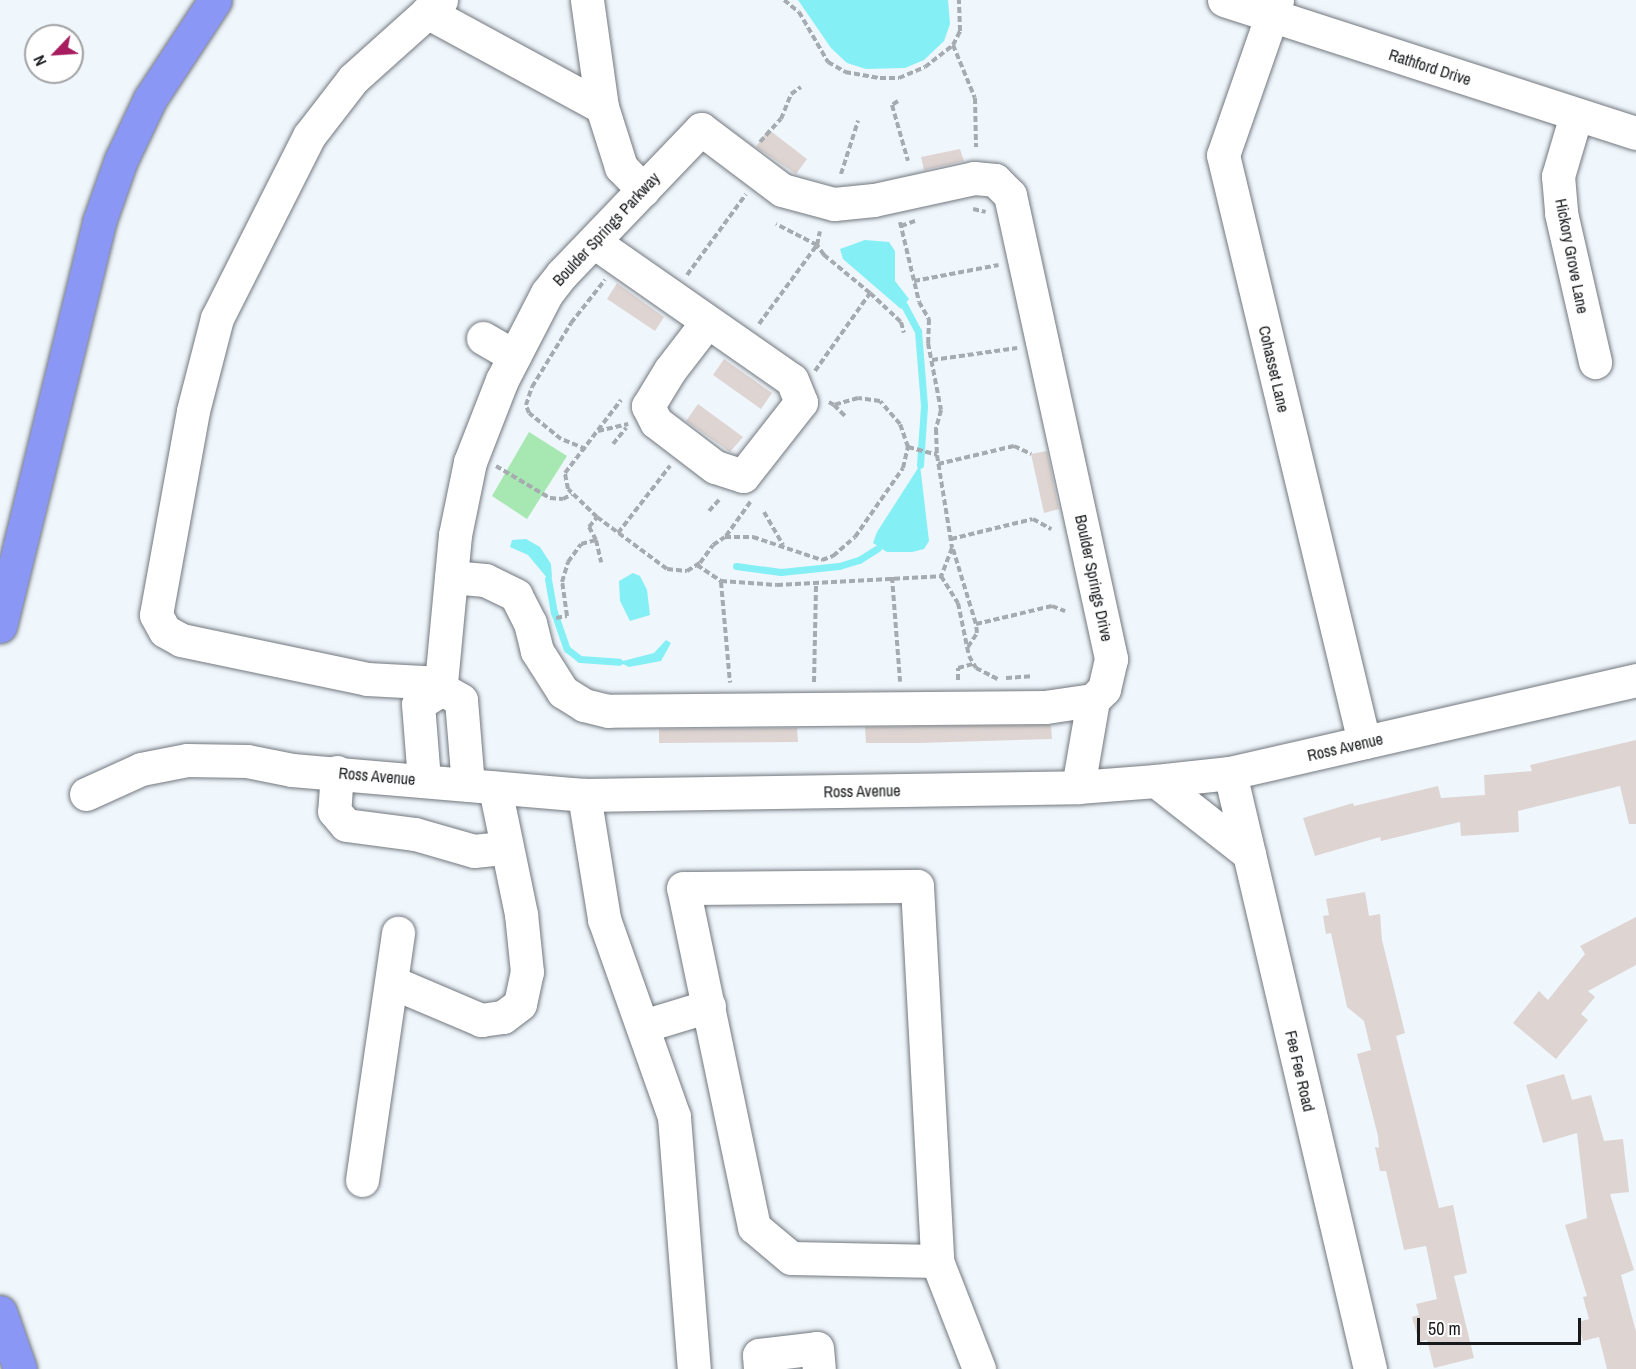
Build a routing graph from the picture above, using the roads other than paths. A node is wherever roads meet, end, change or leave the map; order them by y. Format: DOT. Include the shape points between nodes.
graph roads {
  1 [pos="215,0"];
  2 [pos="587,0"];
  3 [pos="1224,0"];
  4 [pos="434,6"];
  5 [pos="1276,8"];
  6 [pos="602,107"];
  7 [pos="1576,115"];
  8 [pos="701,129"];
  9 [pos="1636,133"];
  10 [pos="643,190"];
  11 [pos="594,242"];
  12 [pos="707,322"];
  13 [pos="483,338"];
  14 [pos="514,356"];
  15 [pos="1594,362"];
  16 [pos="451,578"];
  17 [pos="0,627"];
  18 [pos="1636,680"];
  19 [pos="442,686"];
  20 [pos="1093,700"];
  21 [pos="1364,742"];
  22 [pos="337,772"];
  23 [pos="1230,773"];
  24 [pos="424,780"];
  25 [pos="1156,781"];
  26 [pos="482,786"];
  27 [pos="1078,787"];
  28 [pos="86,794"];
  29 [pos="584,795"];
  30 [pos="505,848"];
  31 [pos="1249,854"];
  32 [pos="398,933"];
  33 [pos="394,983"];
  34 [pos="709,1006"];
  35 [pos="643,1026"];
  36 [pos="362,1180"];
  37 [pos="937,1261"];
  38 [pos="0,1312"];
  39 [pos="20,1369"];
  40 [pos="694,1369"];
  41 [pos="760,1369"];
  42 [pos="819,1369"];
  43 [pos="979,1369"];
  44 [pos="1370,1369"];
  1 -- 17 [label="highway" via="150,99 121,160 99,222"];
  2 -- 6 [label="street"];
  3 -- 5 [label="street, Rathford Drive"];
  4 -- 6 [label="street"];
  4 -- 19 [label="street" via="353,79 309,136 217,318 194,411 156,615 165,631 181,640 367,679"];
  5 -- 7 [label="street, Rathford Drive"];
  5 -- 21 [label="street, Cohasset Lane" via="1223,154"];
  6 -- 10 [label="street" via="621,167"];
  7 -- 9 [label="street, Rathford Drive"];
  7 -- 15 [label="street, Hickory Grove Lane" via="1558,176 1561,213"];
  8 -- 10 [label="street, Boulder Springs Parkway"];
  8 -- 20 [label="street, Boulder Springs Drive" via="782,190 834,204 898,211 974,178 995,180 1010,195 1112,659 1104,689"];
  10 -- 11 [label="street, Boulder Springs Parkway"];
  11 -- 12 [label="street"];
  11 -- 14 [label="street, Boulder Springs Parkway" via="548,293"];
  12 -- 12 [label="street" via="792,380 801,402 743,476 715,467 656,422 648,406"];
  13 -- 14 [label="street"];
  14 -- 16 [label="street, Boulder Springs Parkway" via="470,462 455,535"];
  16 -- 19 [label="street, Boulder Springs Parkway"];
  16 -- 20 [label="street" via="485,580 516,595 530,623 537,651 563,692 584,705 608,711 1045,707"];
  18 -- 21 [label="street, Ross Avenue"];
  19 -- 24 [label="street" via="418,704"];
  19 -- 26 [label="street" via="461,700"];
  20 -- 27 [label="street"];
  21 -- 23 [label="street, Ross Avenue"];
  22 -- 24 [label="street, Ross Avenue"];
  22 -- 28 [label="street, Ross Avenue" via="292,770 247,760 187,760 141,770"];
  22 -- 30 [label="street" via="334,812 346,825 415,834 474,851"];
  23 -- 25 [label="street, Ross Avenue"];
  23 -- 31 [label="street, Fee Fee Road"];
  24 -- 26 [label="street, Ross Avenue"];
  25 -- 27 [label="street, Ross Avenue"];
  25 -- 31 [label="street"];
  26 -- 29 [label="street, Ross Avenue"];
  26 -- 30 [label="street"];
  27 -- 29 [label="street, Ross Avenue"];
  29 -- 35 [label="street" via="604,919"];
  30 -- 33 [label="street" via="520,914 527,972 520,1004 503,1017 481,1020"];
  31 -- 44 [label="street, Fee Fee Road"];
  32 -- 33 [label="street"];
  33 -- 36 [label="street"];
  34 -- 35 [label="street"];
  34 -- 37 [label="street" via="754,1227 791,1258"];
  34 -- 37 [label="street" via="683,888 917,886"];
  35 -- 40 [label="street" via="674,1117"];
  37 -- 43 [label="street"];
  38 -- 39 [label="highway"];
  41 -- 42 [label="street" via="759,1355 817,1348"];
}
